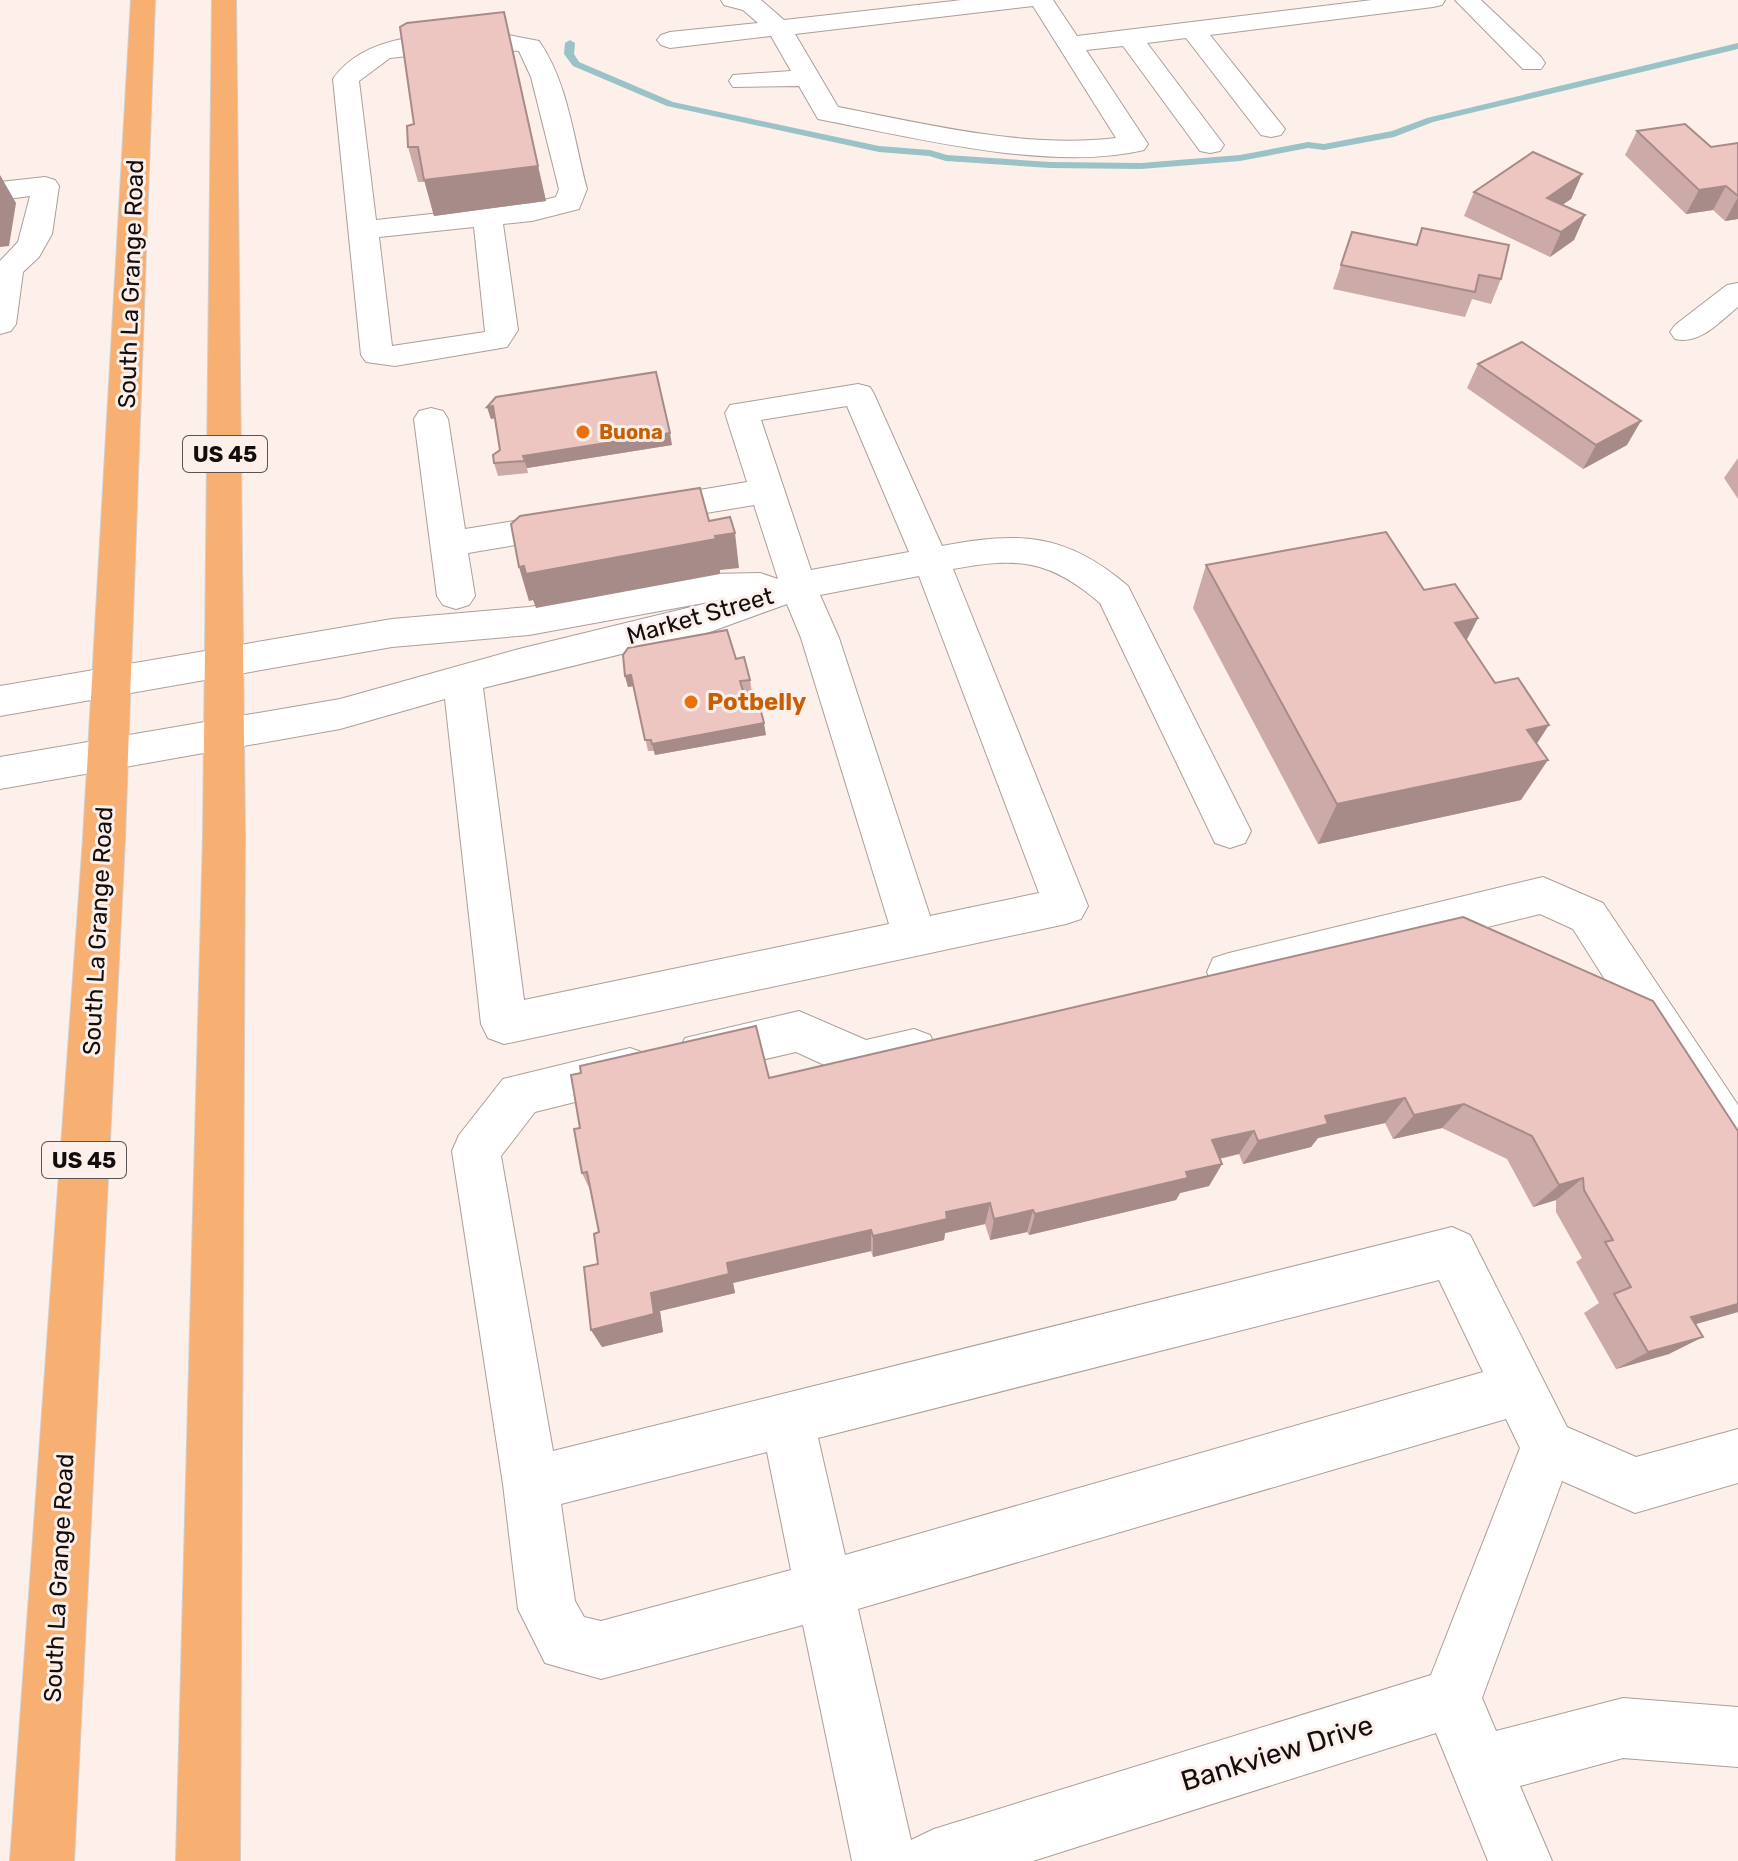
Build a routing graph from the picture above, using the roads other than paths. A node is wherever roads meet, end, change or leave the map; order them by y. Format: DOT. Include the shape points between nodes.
graph roads {
  1 [pos="143,0"];
  2 [pos="224,0"];
  3 [pos="733,0"];
  4 [pos="1029,0"];
  5 [pos="1041,0"];
  6 [pos="1433,0"];
  7 [pos="1467,0"];
  8 [pos="779,28"];
  9 [pos="1192,29"];
  10 [pos="1129,37"];
  11 [pos="670,40"];
  12 [pos="1068,45"];
  13 [pos="1532,63"];
  14 [pos="805,78"];
  15 [pos="742,81"];
  16 [pos="1271,129"];
  17 [pos="1210,145"];
  18 [pos="0,191"];
  19 [pos="487,217"];
  20 [pos="362,230"];
  21 [pos="4,271"];
  22 [pos="1738,292"];
  23 [pos="0,324"];
  24 [pos="1686,332"];
  25 [pos="431,419"];
  26 [pos="766,491"];
  27 [pos="449,544"];
  28 [pos="931,561"];
  29 [pos="798,586"];
  30 [pos="456,596"];
  31 [pos="224,662"];
  32 [pos="462,679"];
  33 [pos="112,682"];
  34 [pos="0,701"];
  35 [pos="224,734"];
  36 [pos="108,754"];
  37 [pos="0,773"];
  38 [pos="1230,831"];
  39 [pos="915,938"];
  40 [pos="1188,982"];
  41 [pos="957,1039"];
  42 [pos="1738,1147"];
  43 [pos="1520,1388"];
  44 [pos="787,1420"];
  45 [pos="1548,1446"];
  46 [pos="1738,1456"];
  47 [pos="531,1484"];
  48 [pos="825,1590"];
  49 [pos="1452,1698"];
  50 [pos="1738,1737"];
  51 [pos="1480,1766"];
  52 [pos="42,1861"];
  53 [pos="208,1861"];
  54 [pos="884,1861"];
  55 [pos="934,1861"];
  56 [pos="1520,1861"];
  1 -- 33 [label="main road, South La Grange Road / US 45"];
  2 -- 31 [label="main road, US 45"];
  3 -- 8 [label="street" via="752,5"];
  4 -- 8 [label="street"];
  5 -- 12 [label="street"];
  6 -- 9 [label="street"];
  7 -- 13 [label="street"];
  8 -- 11 [label="street"];
  8 -- 14 [label="street"];
  9 -- 10 [label="street"];
  9 -- 16 [label="street"];
  10 -- 12 [label="street"];
  10 -- 17 [label="street"];
  12 -- 14 [label="street" via="1134,144 1085,150 964,139 828,113"];
  14 -- 15 [label="street"];
  18 -- 21 [label="street" via="45,186 33,247"];
  19 -- 20 [label="street"];
  19 -- 20 [label="street" via="502,330 496,340 395,356 377,355"];
  19 -- 20 [label="street" via="555,209 569,203 573,189 544,77 530,46 502,39 380,53 346,79"];
  21 -- 23 [label="street"];
  22 -- 24 [label="street"];
  25 -- 27 [label="street"];
  26 -- 27 [label="street"];
  26 -- 28 [label="street" via="742,413 858,394"];
  26 -- 29 [label="street"];
  27 -- 30 [label="street"];
  28 -- 29 [label="street"];
  28 -- 38 [label="street" via="993,549 1051,554 1087,571 1115,595"];
  28 -- 39 [label="street" via="1066,906"];
  29 -- 31 [label="street, Market Street" via="710,587 529,621 392,633"];
  29 -- 32 [label="street, Market Street" via="707,619"];
  29 -- 39 [label="street" via="820,638"];
  31 -- 33 [label="street, Market Street"];
  31 -- 35 [label="main road, US 45"];
  32 -- 35 [label="street, Market Street" via="340,714"];
  32 -- 39 [label="street" via="504,1024"];
  33 -- 34 [label="street, Market Street"];
  33 -- 36 [label="main road, South La Grange Road / US 45"];
  35 -- 36 [label="street, Market Street"];
  35 -- 53 [label="main road, US 45"];
  36 -- 37 [label="street, Market Street"];
  36 -- 52 [label="main road, South La Grange Road / US 45"];
  40 -- 42 [label="street" via="1543,895 1588,916"];
  41 -- 47 [label="street" via="864,1062 799,1031 520,1094 476,1151"];
  43 -- 44 [label="street" via="1452,1252"];
  43 -- 45 [label="street"];
  43 -- 48 [label="street"];
  44 -- 47 [label="street"];
  44 -- 48 [label="street"];
  45 -- 46 [label="street" via="1635,1485"];
  45 -- 49 [label="street"];
  47 -- 48 [label="street" via="547,1609 566,1642 601,1650"];
  48 -- 54 [label="street"];
  49 -- 51 [label="street"];
  49 -- 55 [label="street, Bankview Drive"];
  50 -- 51 [label="street" via="1623,1728"];
  51 -- 56 [label="street"];
}
